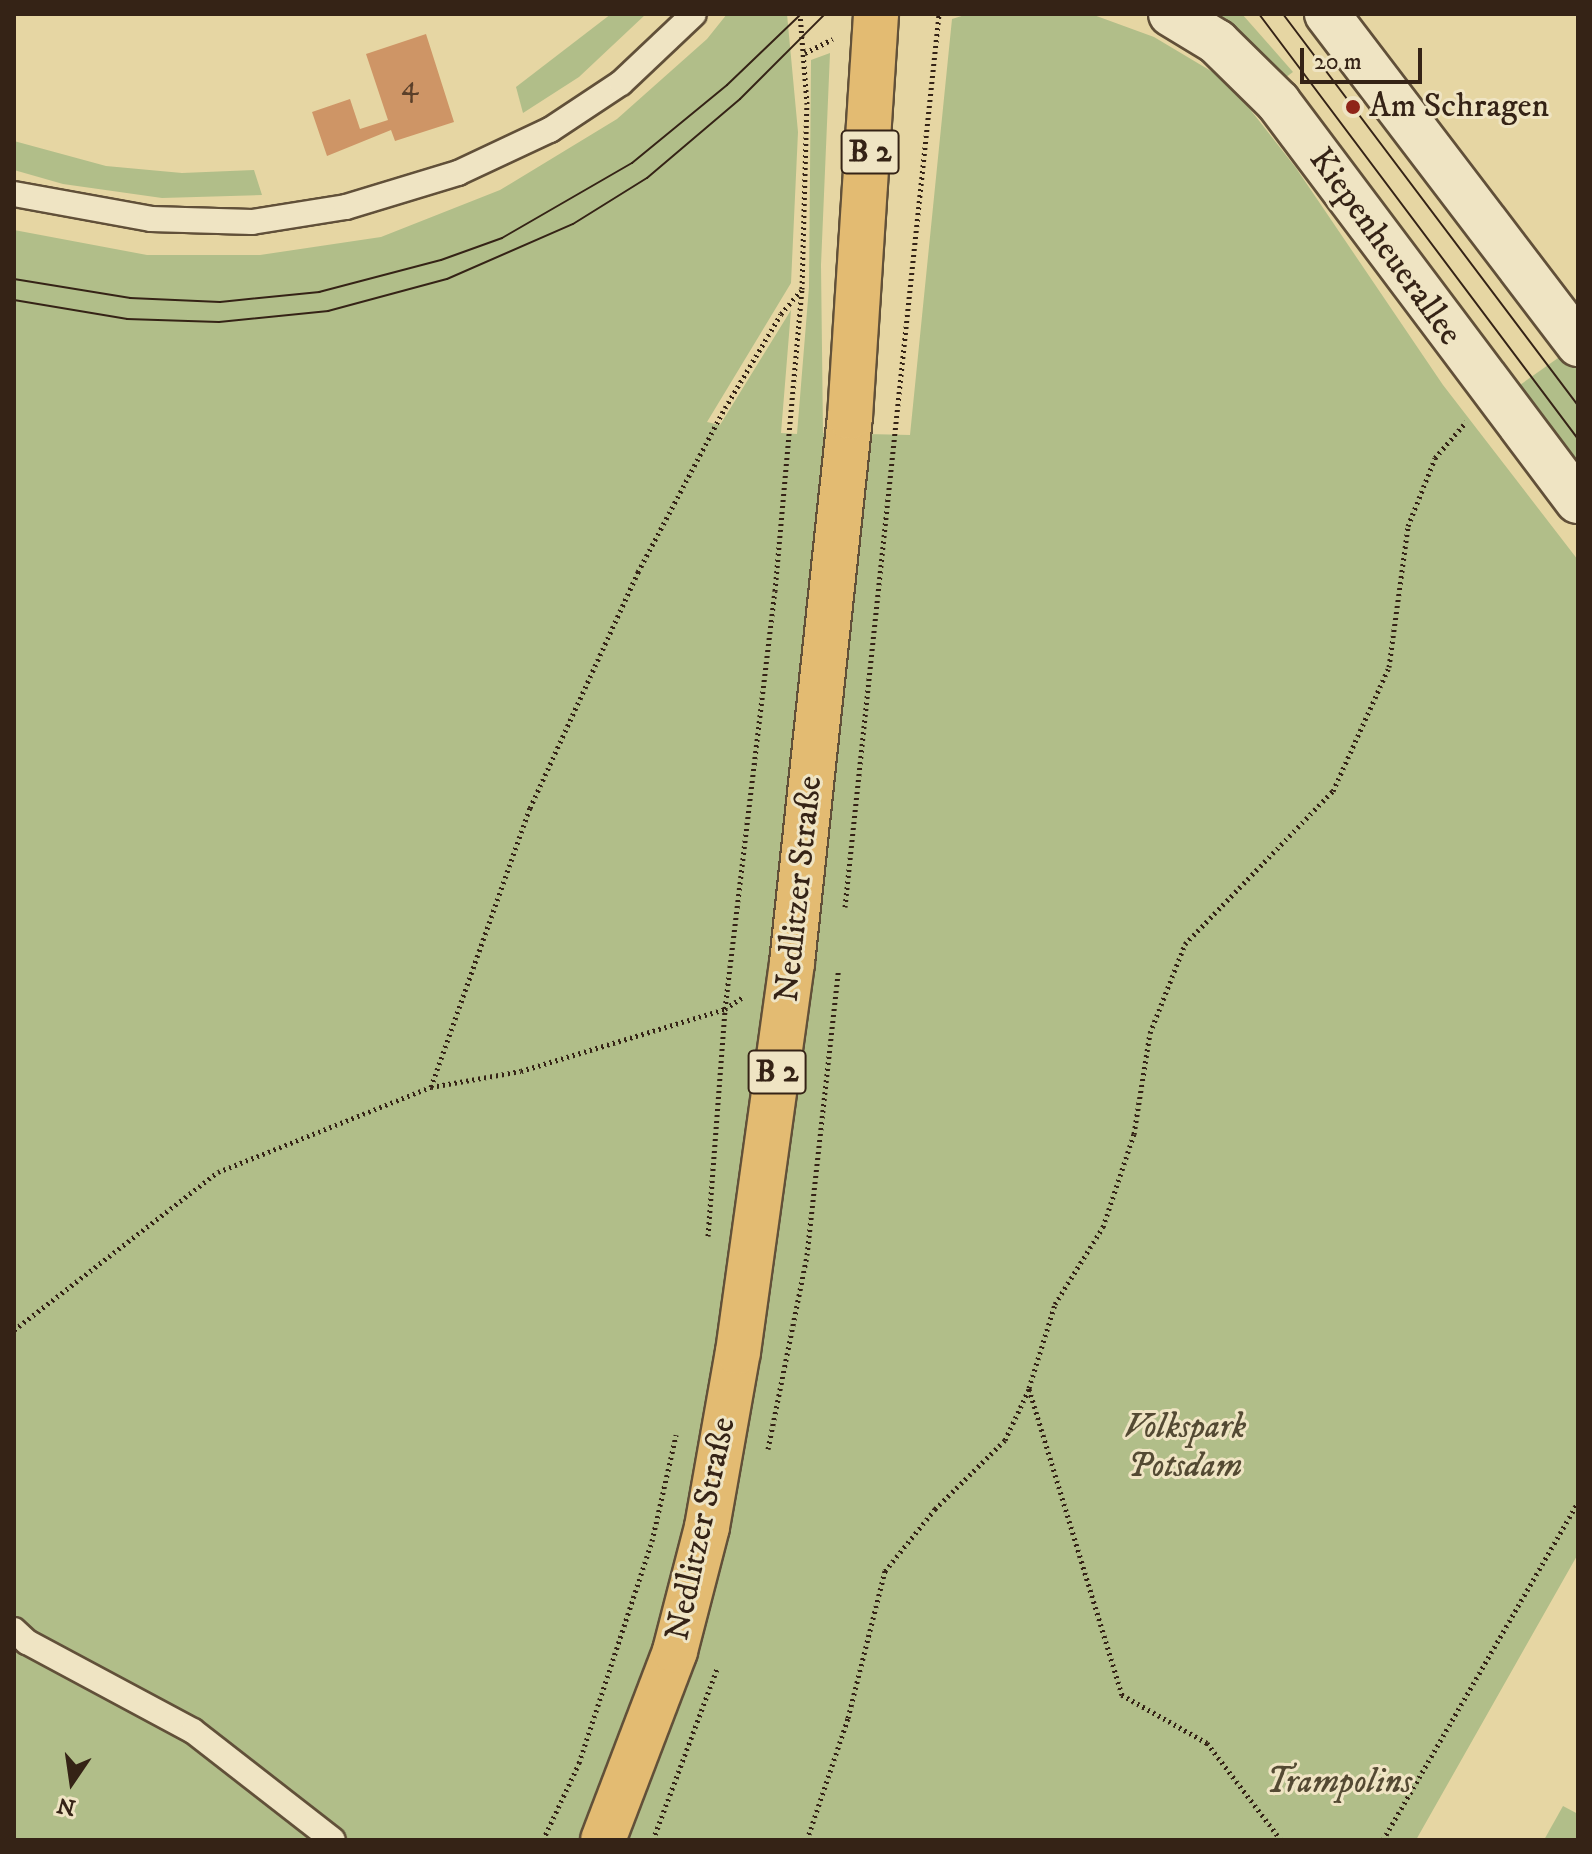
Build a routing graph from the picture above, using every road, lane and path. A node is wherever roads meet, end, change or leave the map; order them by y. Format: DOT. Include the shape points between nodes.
graph roads {
  1 [pos="694,14"];
  2 [pos="800,14"];
  3 [pos="1171,14"];
  4 [pos="1327,14"];
  5 [pos="879,15"];
  6 [pos="14,194"];
  7 [pos="802,289"];
  8 [pos="1578,344"];
  9 [pos="1492,393"];
  10 [pos="1578,501"];
  11 [pos="792,963"];
  12 [pos="725,1009"];
  13 [pos="431,1087"];
  14 [pos="707,1239"];
  15 [pos="14,1330"];
  16 [pos="1029,1388"];
  17 [pos="680,1421"];
  18 [pos="1578,1502"];
  19 [pos="14,1630"];
  20 [pos="333,1840"];
  21 [pos="543,1840"];
  22 [pos="603,1840"];
  23 [pos="807,1840"];
  24 [pos="1281,1840"];
  25 [pos="1383,1840"];
  1 -- 6 [label="lane" via="621,83 550,130 458,173 346,207 252,222 151,219"];
  2 -- 7 [label="path" via="807,104"];
  3 -- 9 [label="street, Kiepenheuerallee" via="1217,42 1270,93"];
  4 -- 8 [label="street"];
  5 -- 11 [label="main road, Nedlitzer Straße / B 2" via="852,388"];
  7 -- 12 [label="path" via="775,591"];
  7 -- 13 [label="path" via="781,314 725,408 638,572 530,808"];
  9 -- 10 [label="street, Kiepenheuerallee"];
  9 -- 16 [label="path" via="1435,458 1413,513 1389,667 1333,791 1185,944 1150,1033 1134,1134 1103,1227 1055,1304"];
  11 -- 12 [label="path"];
  11 -- 22 [label="main road, Nedlitzer Straße / B 2" via="738,1352 707,1527 675,1651"];
  12 -- 13 [label="path" via="521,1071"];
  12 -- 14 [label="path"];
  13 -- 15 [label="path" via="218,1172"];
  16 -- 23 [label="path" via="1005,1440 935,1509 885,1571 848,1718"];
  16 -- 24 [label="path" via="1122,1695 1207,1743"];
  17 -- 21 [label="path" via="652,1541 579,1763"];
  18 -- 25 [label="path"];
  19 -- 20 [label="lane" via="27,1642 193,1731"];
}
